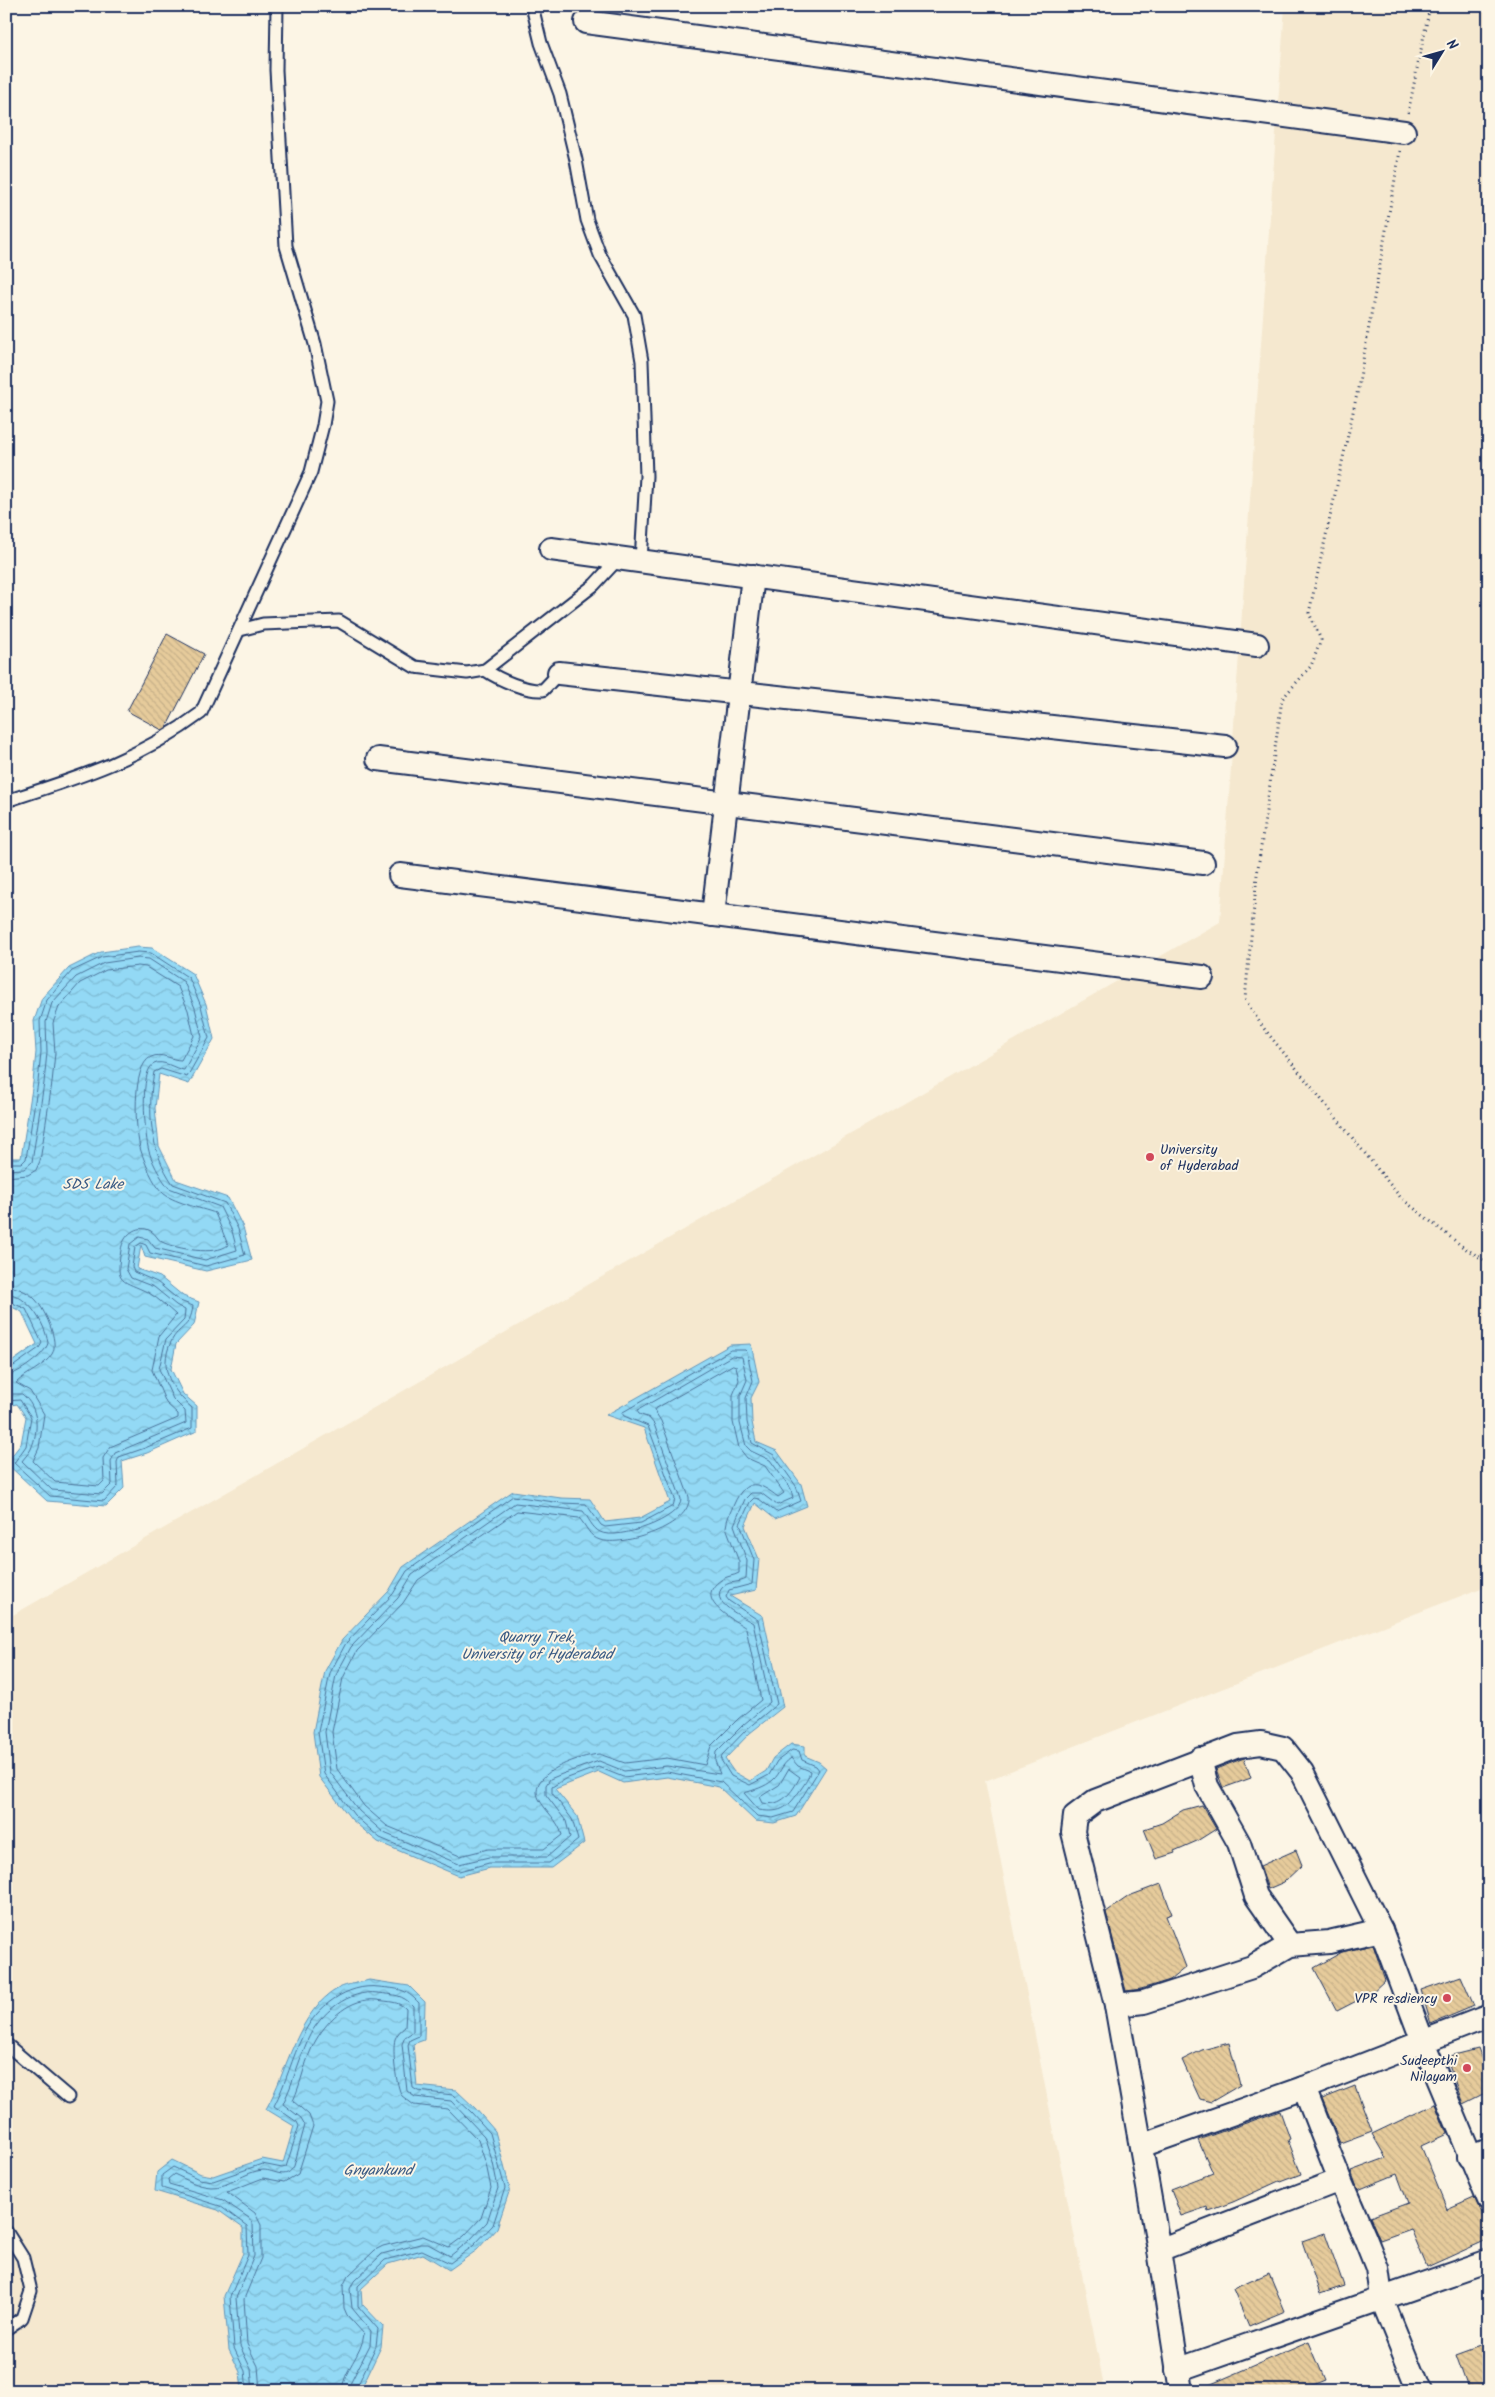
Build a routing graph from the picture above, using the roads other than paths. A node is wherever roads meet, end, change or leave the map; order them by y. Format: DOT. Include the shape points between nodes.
graph roads {
  1 [pos="277,6"];
  2 [pos="532,6"];
  3 [pos="586,22"];
  4 [pos="1404,132"];
  5 [pos="551,549"];
  6 [pos="619,558"];
  7 [pos="641,561"];
  8 [pos="753,576"];
  9 [pos="240,630"];
  10 [pos="1258,645"];
  11 [pos="485,670"];
  12 [pos="559,673"];
  13 [pos="740,693"];
  14 [pos="1225,746"];
  15 [pos="378,759"];
  16 [pos="6,801"];
  17 [pos="728,803"];
  18 [pos="1203,863"];
  19 [pos="400,875"];
  20 [pos="713,915"];
  21 [pos="1202,978"];
  22 [pos="1200,1759"];
  23 [pos="1381,1930"];
  24 [pos="1290,1945"];
  25 [pos="1116,2005"];
  26 [pos="1489,2016"];
  27 [pos="1423,2042"];
  28 [pos="6,2044"];
  29 [pos="1304,2088"];
  30 [pos="68,2097"];
  31 [pos="1141,2146"];
  32 [pos="1479,2153"];
  33 [pos="1340,2180"];
  34 [pos="1489,2200"];
  35 [pos="6,2231"];
  36 [pos="1160,2250"];
  37 [pos="1489,2261"];
  38 [pos="1381,2297"];
  39 [pos="6,2329"];
  40 [pos="1179,2380"];
  41 [pos="1419,2391"];
  1 -- 9 [label="lane" via="276,70 286,246 315,344 327,401 311,472"];
  2 -- 7 [label="lane" via="541,43 560,94 587,220 600,256 634,315 642,361 646,476"];
  3 -- 4 [label="street"];
  5 -- 6 [label="street"];
  6 -- 7 [label="street"];
  6 -- 11 [label="lane" via="594,585"];
  7 -- 8 [label="street"];
  8 -- 10 [label="street"];
  8 -- 13 [label="street"];
  9 -- 11 [label="lane" via="263,624 339,621 415,666 467,673"];
  9 -- 16 [label="lane" via="201,713 172,735 114,765"];
  11 -- 12 [label="lane" via="535,690 543,690"];
  12 -- 13 [label="street"];
  13 -- 14 [label="street"];
  13 -- 17 [label="street"];
  15 -- 17 [label="street"];
  17 -- 18 [label="street"];
  17 -- 20 [label="street"];
  19 -- 20 [label="street"];
  20 -- 21 [label="street"];
  22 -- 23 [label="street" via="1253,1744 1283,1748 1302,1772"];
  22 -- 24 [label="street" via="1207,1786 1239,1844 1256,1896"];
  22 -- 25 [label="street" via="1095,1801 1075,1816 1073,1832"];
  23 -- 24 [label="street" via="1329,1942"];
  23 -- 27 [label="street"];
  24 -- 25 [label="street" via="1252,1967 1144,2002"];
  25 -- 31 [label="street"];
  26 -- 27 [label="street"];
  27 -- 29 [label="street"];
  27 -- 32 [label="street"];
  28 -- 30 [label="lane"];
  29 -- 31 [label="street"];
  29 -- 33 [label="street"];
  31 -- 36 [label="street"];
  32 -- 34 [label="street"];
  33 -- 36 [label="street"];
  33 -- 38 [label="street" via="1377,2268"];
  35 -- 39 [label="lane" via="23,2258 31,2291 22,2318"];
  36 -- 40 [label="street"];
  37 -- 38 [label="street"];
  38 -- 40 [label="street"];
  38 -- 41 [label="street"];
}
